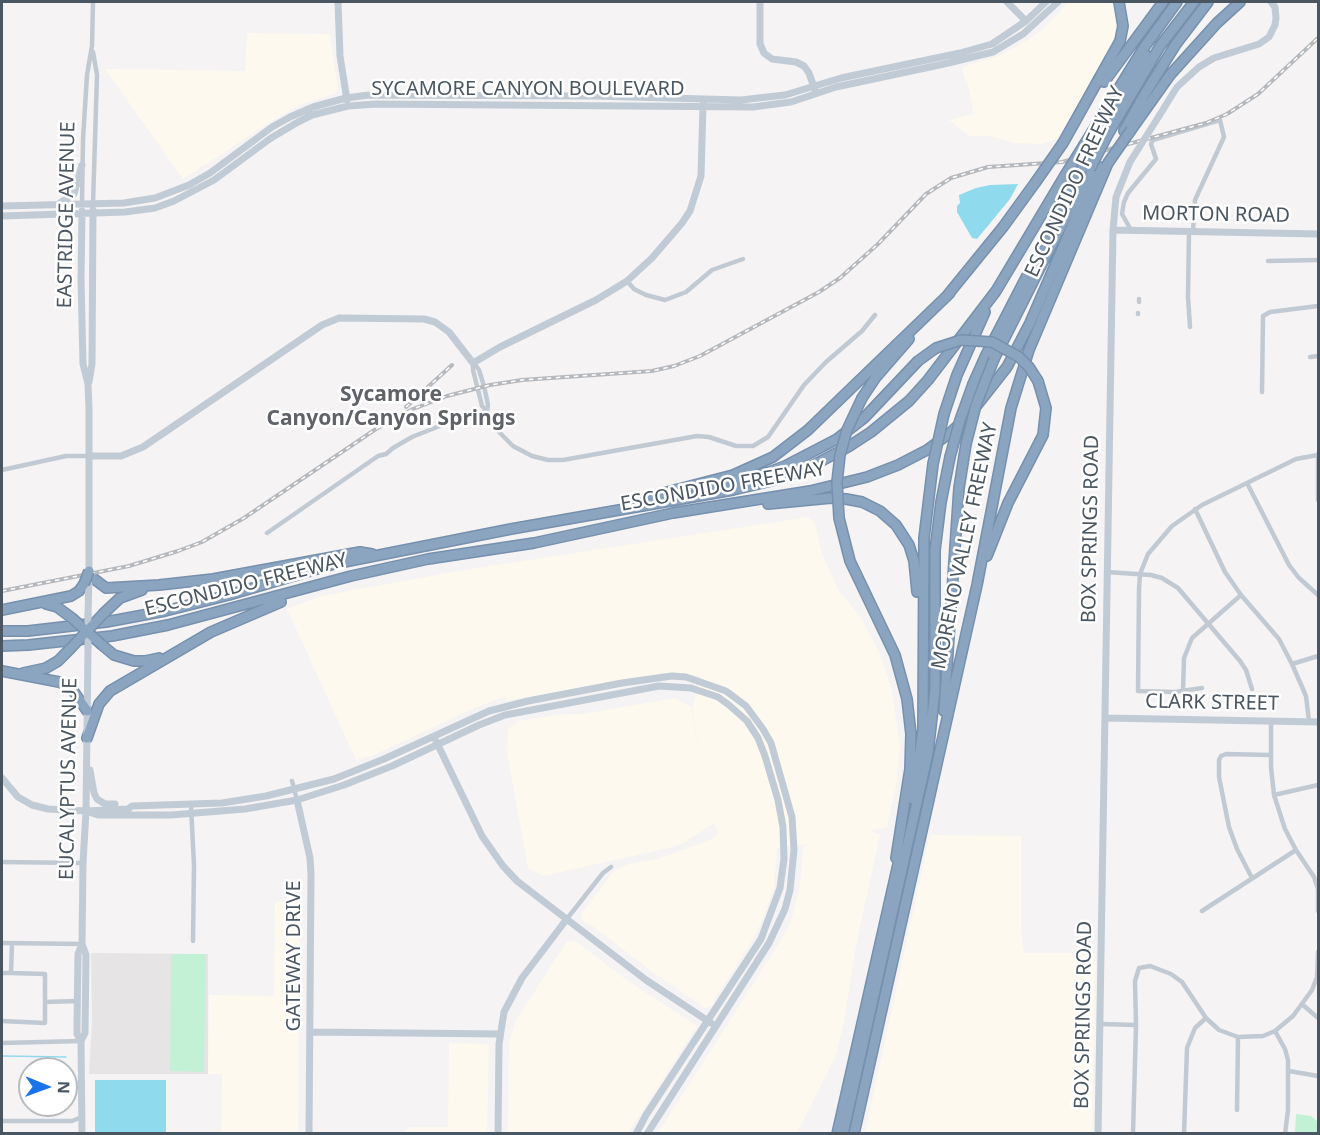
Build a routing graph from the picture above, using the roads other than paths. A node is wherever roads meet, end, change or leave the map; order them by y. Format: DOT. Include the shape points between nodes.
graph roads {
  1 [pos="93,2"];
  2 [pos="338,2"];
  3 [pos="760,2"];
  4 [pos="1007,2"];
  5 [pos="1046,2"];
  6 [pos="1059,2"];
  7 [pos="1119,2"];
  8 [pos="1163,2"];
  9 [pos="1177,2"];
  10 [pos="1184,2"];
  11 [pos="1196,2"];
  12 [pos="1208,2"];
  13 [pos="1240,2"];
  14 [pos="1272,2"];
  15 [pos="1026,21"];
  16 [pos="92,46"];
  17 [pos="815,91"];
  18 [pos="347,102"];
  19 [pos="703,103"];
  20 [pos="1076,120"];
  21 [pos="1128,130"];
  22 [pos="236,154"];
  23 [pos="82,165"];
  24 [pos="1094,167"];
  25 [pos="226,172"];
  26 [pos="58,204"];
  27 [pos="82,204"];
  28 [pos="93,204"];
  29 [pos="2,206"];
  30 [pos="82,214"];
  31 [pos="93,214"];
  32 [pos="2,216"];
  33 [pos="1113,230"];
  34 [pos="1131,230"];
  35 [pos="1191,231"];
  36 [pos="1318,234"];
  37 [pos="743,259"];
  38 [pos="1318,260"];
  39 [pos="1268,261"];
  40 [pos="627,281"];
  41 [pos="996,291"];
  42 [pos="950,292"];
  43 [pos="1318,306"];
  44 [pos="875,315"];
  45 [pos="1190,327"];
  46 [pos="1318,356"];
  47 [pos="1310,357"];
  48 [pos="473,363"];
  49 [pos="88,384"];
  50 [pos="1262,392"];
  51 [pos="487,411"];
  52 [pos="1318,454"];
  53 [pos="89,456"];
  54 [pos="2,470"];
  55 [pos="1248,483"];
  56 [pos="1318,500"];
  57 [pos="652,503"];
  58 [pos="1195,509"];
  59 [pos="673,513"];
  60 [pos="511,529"];
  61 [pos="267,532"];
  62 [pos="380,555"];
  63 [pos="1107,572"];
  64 [pos="1140,574"];
  65 [pos="89,576"];
  66 [pos="351,576"];
  67 [pos="159,585"];
  68 [pos="977,585"];
  69 [pos="1241,595"];
  70 [pos="1318,595"];
  71 [pos="43,603"];
  72 [pos="2,610"];
  73 [pos="88,615"];
  74 [pos="1208,623"];
  75 [pos="923,630"];
  76 [pos="2,631"];
  77 [pos="88,631"];
  78 [pos="2,646"];
  79 [pos="178,650"];
  80 [pos="1318,656"];
  81 [pos="1292,664"];
  82 [pos="2,671"];
  83 [pos="18,674"];
  84 [pos="1202,688"];
  85 [pos="1252,689"];
  86 [pos="1183,691"];
  87 [pos="87,711"];
  88 [pos="1106,718"];
  89 [pos="1271,721"];
  90 [pos="1309,722"];
  91 [pos="1318,722"];
  92 [pos="434,736"];
  93 [pos="87,738"];
  94 [pos="438,745"];
  95 [pos="87,750"];
  96 [pos="939,752"];
  97 [pos="1270,755"];
  98 [pos="2,778"];
  99 [pos="292,781"];
  100 [pos="1318,785"];
  101 [pos="294,790"];
  102 [pos="1274,795"];
  103 [pos="297,800"];
  104 [pos="132,806"];
  105 [pos="191,806"];
  106 [pos="86,811"];
  107 [pos="191,814"];
  108 [pos="1296,850"];
  109 [pos="2,862"];
  110 [pos="83,863"];
  111 [pos="611,867"];
  112 [pos="895,872"];
  113 [pos="1252,878"];
  114 [pos="1202,910"];
  115 [pos="1318,911"];
  116 [pos="566,920"];
  117 [pos="193,941"];
  118 [pos="2,943"];
  119 [pos="12,943"];
  120 [pos="82,944"];
  121 [pos="1318,952"];
  122 [pos="2,973"];
  123 [pos="11,973"];
  124 [pos="45,1002"];
  125 [pos="78,1002"];
  126 [pos="1303,1005"];
  127 [pos="1206,1018"];
  128 [pos="1318,1018"];
  129 [pos="708,1020"];
  130 [pos="2,1021"];
  131 [pos="1100,1024"];
  132 [pos="1136,1025"];
  133 [pos="715,1026"];
  134 [pos="1275,1031"];
  135 [pos="310,1032"];
  136 [pos="500,1034"];
  137 [pos="1238,1037"];
  138 [pos="81,1041"];
  139 [pos="2,1043"];
  140 [pos="1289,1071"];
  141 [pos="1318,1076"];
  142 [pos="1237,1110"];
  143 [pos="82,1117"];
  144 [pos="2,1121"];
  145 [pos="82,1134"];
  146 [pos="309,1134"];
  147 [pos="498,1134"];
  148 [pos="636,1134"];
  149 [pos="647,1134"];
  150 [pos="837,1134"];
  151 [pos="843,1134"];
  152 [pos="854,1134"];
  153 [pos="1098,1134"];
  154 [pos="1133,1134"];
  155 [pos="1184,1134"];
  156 [pos="1285,1134"];
  1 -- 16 [label="street, EASTRIDGE AVENUE"];
  2 -- 18 [label="street"];
  3 -- 17 [label="street" via="760,44 764,53 775,60 802,64"];
  4 -- 15 [label="street"];
  5 -- 15 [label="street, SYCAMORE CANYON BOULEVARD"];
  6 -- 17 [label="street, SYCAMORE CANYON BOULEVARD" via="1023,34 993,52"];
  7 -- 20 [label="highway" via="1122,34"];
  8 -- 20 [label="highway"];
  9 -- 41 [label="highway, ESCONDIDO FREEWAY, bridge" via="1143,49"];
  10 -- 24 [label="highway, bridge" via="1147,54 1096,142"];
  11 -- 24 [label="highway, ESCONDIDO FREEWAY" via="1152,65"];
  12 -- 21 [label="highway" via="1159,70"];
  13 -- 21 [label="highway" via="1170,75"];
  14 -- 33 [label="street, BOX SPRINGS ROAD, bridge" via="1276,18 1269,37 1214,58 1177,87 1130,162 1116,197"];
  15 -- 17 [label="street, SYCAMORE CANYON BOULEVARD" via="992,44 974,50 841,78"];
  16 -- 23 [label="street, EASTRIDGE AVENUE"];
  16 -- 28 [label="street, EASTRIDGE AVENUE" via="97,75"];
  17 -- 19 [label="street, SYCAMORE CANYON BOULEVARD"];
  18 -- 19 [label="street, SYCAMORE CANYON BOULEVARD" via="379,95 594,96"];
  18 -- 22 [label="street, SYCAMORE CANYON BOULEVARD" via="313,106 272,127"];
  18 -- 25 [label="street, SYCAMORE CANYON BOULEVARD" via="286,128"];
  19 -- 40 [label="street" via="702,166 693,203 665,244"];
  20 -- 42 [label="highway, bridge" via="1003,227"];
  21 -- 24 [label="highway, bridge"];
  22 -- 25 [label="street"];
  22 -- 28 [label="street, SYCAMORE CANYON BOULEVARD" via="210,173 166,195"];
  23 -- 26 [label="street" via="74,194"];
  23 -- 27 [label="street, EASTRIDGE AVENUE"];
  24 -- 59 [label="highway, ESCONDIDO FREEWAY" via="1020,346 992,388 950,433 927,450 867,477 810,491"];
  24 -- 68 [label="highway, MORENO VALLEY FREEWAY" via="1011,408"];
  24 -- 96 [label="highway, bridge" via="994,359 976,405 959,488"];
  24 -- 151 [label="highway, bridge" via="990,346 960,420 950,457 935,550 935,690 928,753"];
  25 -- 31 [label="street, SYCAMORE CANYON BOULEVARD" via="193,193 155,208"];
  26 -- 27 [label="street, SYCAMORE CANYON BOULEVARD"];
  26 -- 29 [label="street, SYCAMORE CANYON BOULEVARD"];
  27 -- 28 [label="street, SYCAMORE CANYON BOULEVARD"];
  27 -- 30 [label="street, EASTRIDGE AVENUE"];
  28 -- 31 [label="street, EASTRIDGE AVENUE"];
  30 -- 31 [label="street, SYCAMORE CANYON BOULEVARD"];
  30 -- 32 [label="street, SYCAMORE CANYON BOULEVARD"];
  30 -- 49 [label="street, EASTRIDGE AVENUE" via="83,358"];
  31 -- 49 [label="street, EASTRIDGE AVENUE" via="92,364"];
  33 -- 34 [label="street, MORTON ROAD"];
  33 -- 63 [label="street, BOX SPRINGS ROAD"];
  34 -- 35 [label="street, MORTON ROAD"];
  34 -- 35 [label="street" via="1122,214 1124,202 1156,159 1153,140 1220,120 1224,137 1196,200"];
  35 -- 36 [label="street, MORTON ROAD"];
  35 -- 45 [label="street"];
  37 -- 40 [label="street" via="712,270 686,292 665,300 640,292"];
  38 -- 39 [label="street"];
  40 -- 48 [label="street"];
  41 -- 57 [label="highway, ESCONDIDO FREEWAY" via="928,380 888,418 848,447 806,469 771,481"];
  41 -- 75 [label="highway, MORENO VALLEY FREEWAY, bridge" via="957,375 933,464 924,538"];
  42 -- 60 [label="highway" via="808,430 764,462 670,492"];
  42 -- 112 [label="highway, bridge" via="876,377 847,430 840,455 839,518 850,561 895,655 908,707 910,770"];
  43 -- 50 [label="street" via="1263,316"];
  44 -- 51 [label="street" via="804,385 768,437 753,446 697,436 548,460 513,446 497,430"];
  46 -- 47 [label="street"];
  48 -- 51 [label="street" via="482,406"];
  48 -- 53 [label="street" via="449,332 435,322 339,318 322,325 141,448 121,456"];
  49 -- 53 [label="street, EASTRIDGE AVENUE"];
  51 -- 61 [label="street" via="447,423 378,456"];
  52 -- 55 [label="street" via="1296,459"];
  52 -- 56 [label="street"];
  53 -- 54 [label="street" via="66,456"];
  53 -- 65 [label="street, EASTRIDGE AVENUE"];
  55 -- 58 [label="street"];
  55 -- 70 [label="street" via="1289,565"];
  57 -- 60 [label="highway, ESCONDIDO FREEWAY"];
  57 -- 68 [label="highway, bridge" via="753,478 811,454 864,418 918,361 936,348 961,340 992,342 1029,367 1046,408 1043,435 1002,516"];
  58 -- 64 [label="street" via="1161,537"];
  58 -- 69 [label="street"];
  59 -- 66 [label="highway, ESCONDIDO FREEWAY"];
  59 -- 75 [label="highway" via="831,498 871,506 896,525 909,545"];
  60 -- 62 [label="highway, ESCONDIDO FREEWAY"];
  62 -- 67 [label="highway" via="360,552"];
  62 -- 76 [label="highway, ESCONDIDO FREEWAY" via="165,611 106,622"];
  63 -- 64 [label="street"];
  63 -- 88 [label="street, BOX SPRINGS ROAD"];
  64 -- 74 [label="street" via="1170,583"];
  64 -- 86 [label="street" via="1138,691"];
  65 -- 67 [label="highway" via="106,588"];
  65 -- 71 [label="highway" via="71,596"];
  65 -- 73 [label="street, EASTRIDGE AVENUE"];
  66 -- 78 [label="highway, ESCONDIDO FREEWAY" via="168,625 112,636"];
  66 -- 79 [label="highway" via="260,609"];
  67 -- 77 [label="highway, bridge" via="120,597"];
  68 -- 96 [label="highway, MORENO VALLEY FREEWAY"];
  69 -- 74 [label="street"];
  69 -- 81 [label="street" via="1279,639"];
  71 -- 72 [label="highway"];
  71 -- 77 [label="highway, bridge" via="57,607"];
  73 -- 77 [label="street, EUCALYPTUS AVENUE, bridge"];
  74 -- 85 [label="street" via="1240,661"];
  74 -- 86 [label="street" via="1192,638 1184,658"];
  75 -- 112 [label="highway, MORENO VALLEY FREEWAY" via="921,752"];
  77 -- 79 [label="highway, bridge" via="114,655 134,661 155,660"];
  77 -- 83 [label="highway, bridge" via="58,661"];
  77 -- 87 [label="street, EUCALYPTUS AVENUE, bridge"];
  79 -- 93 [label="highway" via="105,695"];
  80 -- 81 [label="street"];
  81 -- 90 [label="street" via="1306,696"];
  82 -- 83 [label="highway"];
  83 -- 87 [label="highway" via="70,686"];
  84 -- 86 [label="street"];
  87 -- 93 [label="street, EUCALYPTUS AVENUE"];
  88 -- 89 [label="street, CLARK STREET"];
  88 -- 131 [label="street, BOX SPRINGS ROAD"];
  89 -- 90 [label="street, CLARK STREET"];
  89 -- 97 [label="street"];
  90 -- 91 [label="street, CLARK STREET"];
  92 -- 94 [label="street"];
  92 -- 101 [label="street" via="369,766"];
  92 -- 133 [label="street" via="510,705 666,677 686,677 717,687 746,706 771,743 787,798 794,836 793,869 785,909 775,931"];
  93 -- 95 [label="street, EUCALYPTUS AVENUE"];
  94 -- 103 [label="street"];
  94 -- 116 [label="street" via="493,853 518,881"];
  94 -- 129 [label="street" via="505,715 659,686 684,686 708,693 747,721 765,756 781,812 784,866 777,900 764,933"];
  95 -- 104 [label="street" via="97,799"];
  95 -- 106 [label="street, EUCALYPTUS AVENUE"];
  96 -- 152 [label="highway, MORENO VALLEY FREEWAY"];
  97 -- 102 [label="street"];
  97 -- 113 [label="street" via="1226,754 1219,760 1229,827"];
  98 -- 106 [label="street" via="12,792 32,805"];
  99 -- 101 [label="street, GATEWAY DRIVE"];
  100 -- 102 [label="street"];
  101 -- 103 [label="street, GATEWAY DRIVE"];
  101 -- 105 [label="street"];
  102 -- 108 [label="street"];
  103 -- 107 [label="street"];
  103 -- 135 [label="street, GATEWAY DRIVE" via="311,874"];
  104 -- 105 [label="street"];
  104 -- 106 [label="street"];
  105 -- 107 [label="street"];
  106 -- 107 [label="street" via="99,815"];
  106 -- 110 [label="street, EUCALYPTUS AVENUE"];
  107 -- 117 [label="street"];
  108 -- 113 [label="street"];
  108 -- 115 [label="street" via="1314,877"];
  109 -- 110 [label="street"];
  110 -- 120 [label="street, EUCALYPTUS AVENUE"];
  111 -- 116 [label="street"];
  112 -- 150 [label="highway, MORENO VALLEY FREEWAY"];
  113 -- 114 [label="street"];
  116 -- 129 [label="street"];
  116 -- 136 [label="street" via="516,987 504,1012"];
  118 -- 119 [label="street"];
  119 -- 120 [label="street"];
  119 -- 123 [label="street"];
  120 -- 125 [label="street, EUCALYPTUS AVENUE" via="78,954"];
  120 -- 138 [label="street, EUCALYPTUS AVENUE" via="86,955 86,996 85,1033"];
  121 -- 126 [label="street" via="1317,977"];
  122 -- 123 [label="street"];
  123 -- 124 [label="street" via="45,974"];
  124 -- 125 [label="street"];
  124 -- 130 [label="street" via="45,1023"];
  125 -- 138 [label="street, EUCALYPTUS AVENUE" via="77,1034"];
  126 -- 128 [label="street"];
  126 -- 134 [label="street"];
  127 -- 132 [label="street" via="1182,982 1150,966 1139,968 1135,981"];
  127 -- 137 [label="street" via="1219,1030"];
  127 -- 155 [label="street" via="1196,1028 1187,1048"];
  129 -- 133 [label="street"];
  129 -- 148 [label="street"];
  131 -- 132 [label="street"];
  131 -- 153 [label="street, BOX SPRINGS ROAD"];
  132 -- 154 [label="street"];
  133 -- 149 [label="street"];
  134 -- 137 [label="street" via="1263,1036"];
  134 -- 140 [label="street" via="1285,1049"];
  135 -- 136 [label="street"];
  135 -- 146 [label="street, GATEWAY DRIVE"];
  136 -- 147 [label="street"];
  137 -- 142 [label="street"];
  138 -- 139 [label="street"];
  138 -- 143 [label="street, EUCALYPTUS AVENUE"];
  140 -- 141 [label="street"];
  140 -- 156 [label="street"];
  143 -- 144 [label="street" via="72,1121"];
  143 -- 145 [label="street, EUCALYPTUS AVENUE"];
}
